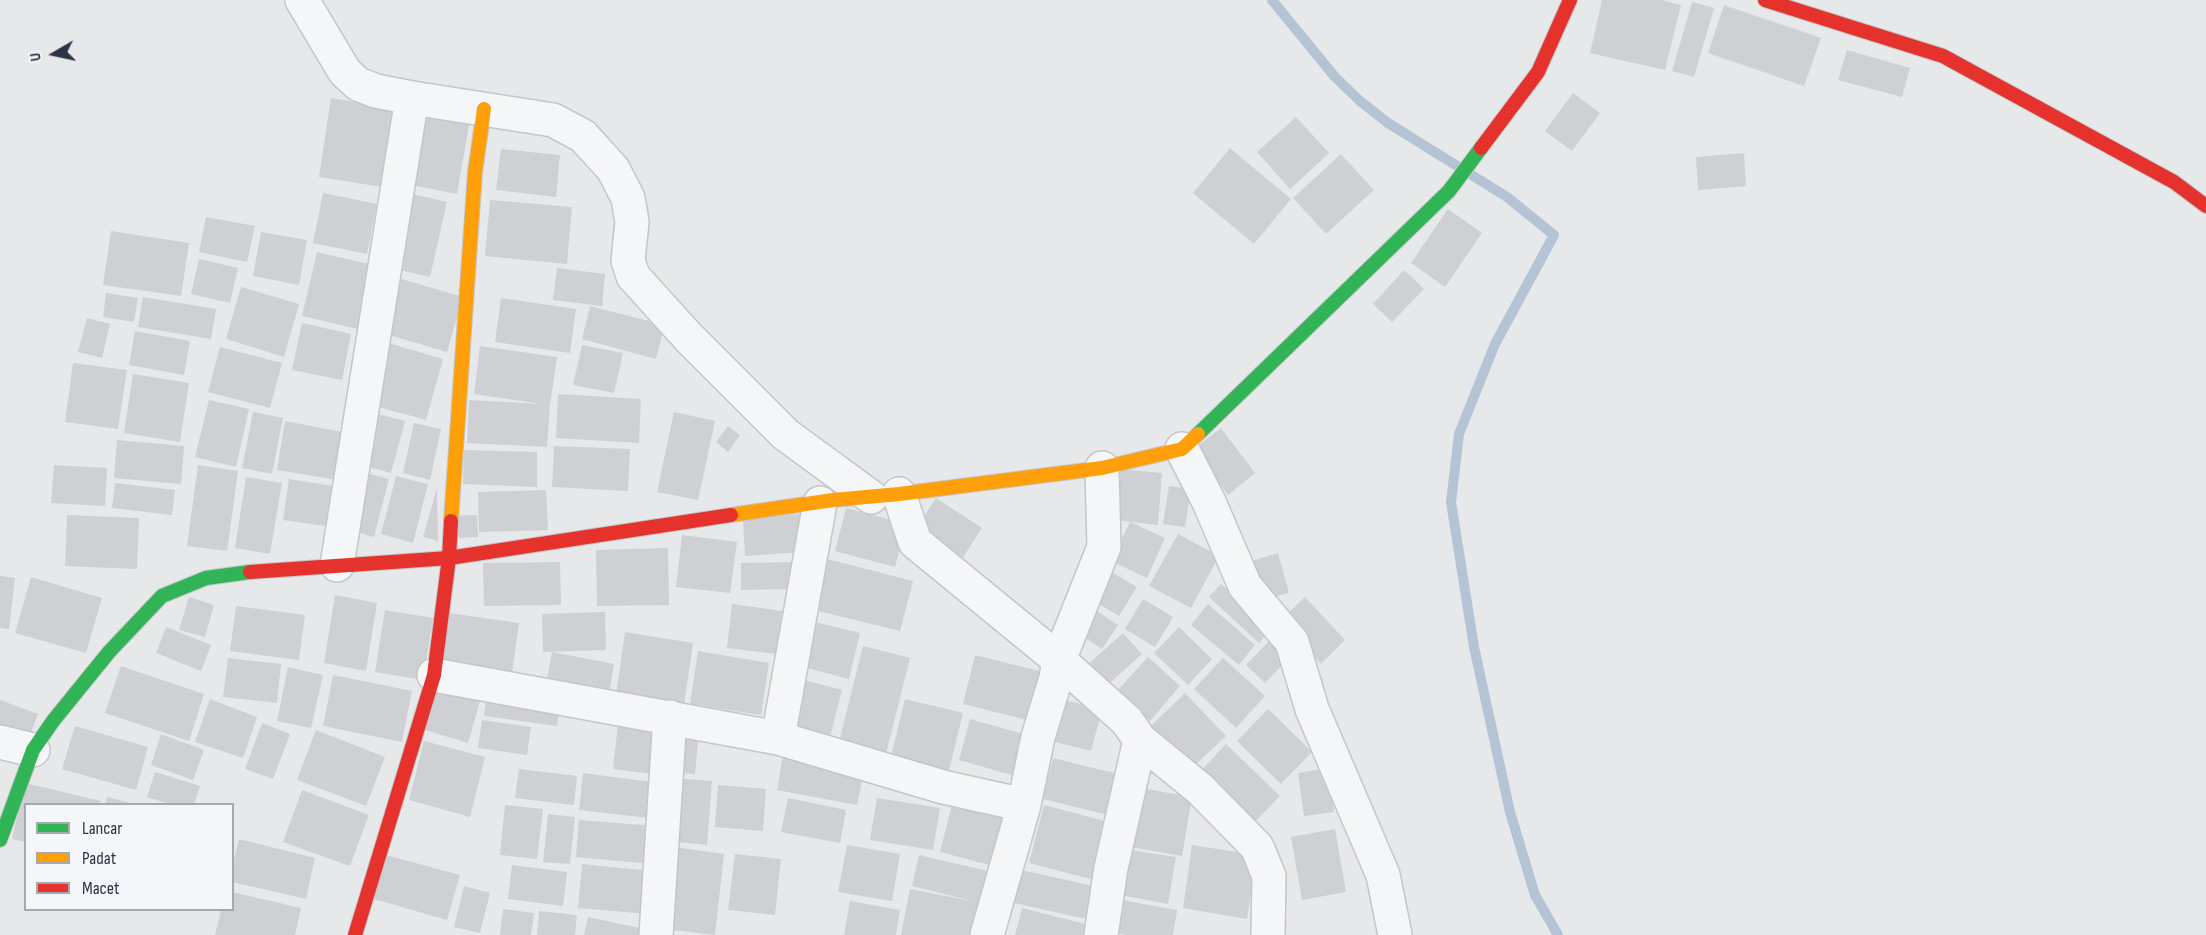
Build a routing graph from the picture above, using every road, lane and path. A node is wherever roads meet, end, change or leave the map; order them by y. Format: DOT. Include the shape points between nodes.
graph roads {
  1 [pos="302,0"];
  2 [pos="1570,0"];
  3 [pos="1765,0"];
  4 [pos="412,98"];
  5 [pos="484,109"];
  6 [pos="2206,206"];
  7 [pos="1174,451"];
  8 [pos="1113,465"];
  9 [pos="875,496"];
  10 [pos="827,501"];
  11 [pos="449,558"];
  12 [pos="337,565"];
  13 [pos="1058,669"];
  14 [pos="434,675"];
  15 [pos="670,717"];
  16 [pos="778,738"];
  17 [pos="1140,740"];
  18 [pos="0,742"];
  19 [pos="33,750"];
  20 [pos="1024,806"];
  21 [pos="0,840"];
  22 [pos="355,935"];
  23 [pos="656,935"];
  24 [pos="987,935"];
  25 [pos="1101,935"];
  26 [pos="1268,935"];
  27 [pos="1395,935"];
  1 -- 4 [label="street" via="345,72 358,84"];
  2 -- 7 [label="street" via="1538,72 1449,191"];
  3 -- 6 [label="street" via="1943,56 2174,182"];
  4 -- 5 [label="street"];
  4 -- 12 [label="street"];
  5 -- 9 [label="street" via="553,120 583,136 613,169 628,198 632,222 627,260 633,276 785,434"];
  5 -- 11 [label="street" via="475,172"];
  7 -- 8 [label="street"];
  7 -- 27 [label="street" via="1209,502 1245,586 1292,642 1312,709 1383,875"];
  8 -- 9 [label="street"];
  8 -- 13 [label="street" via="1104,547"];
  9 -- 10 [label="street"];
  9 -- 13 [label="street" via="915,542"];
  10 -- 11 [label="street"];
  10 -- 16 [label="street"];
  11 -- 12 [label="street"];
  11 -- 14 [label="street"];
  12 -- 19 [label="street" via="206,578 162,596 109,652"];
  13 -- 17 [label="street" via="1127,721"];
  13 -- 20 [label="street" via="1038,737"];
  14 -- 15 [label="street"];
  14 -- 22 [label="street"];
  15 -- 16 [label="street"];
  15 -- 23 [label="street"];
  16 -- 20 [label="street" via="943,787"];
  17 -- 25 [label="street" via="1111,868"];
  17 -- 26 [label="street" via="1200,789 1257,847 1269,876"];
  18 -- 19 [label="street"];
  19 -- 21 [label="street"];
  20 -- 24 [label="street"];
}
